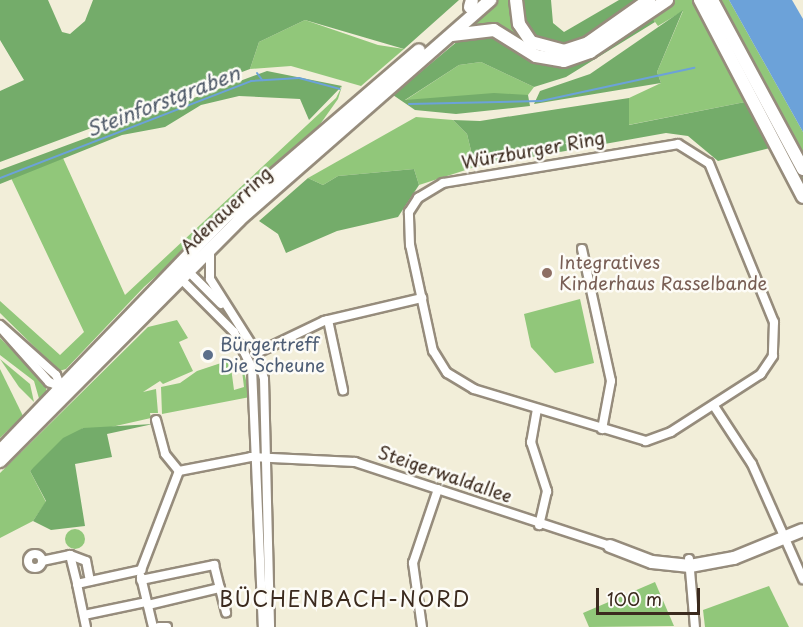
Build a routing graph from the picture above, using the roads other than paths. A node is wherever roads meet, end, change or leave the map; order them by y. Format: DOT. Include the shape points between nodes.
graph roads {
  1 [pos="490,0"];
  2 [pos="516,0"];
  3 [pos="650,0"];
  4 [pos="667,0"];
  5 [pos="700,0"];
  6 [pos="712,0"];
  7 [pos="473,2"];
  8 [pos="448,36"];
  9 [pos="385,85"];
  10 [pos="367,101"];
  11 [pos="803,169"];
  12 [pos="803,197"];
  13 [pos="211,247"];
  14 [pos="582,249"];
  15 [pos="175,265"];
  16 [pos="184,274"];
  17 [pos="422,298"];
  18 [pos="234,317"];
  19 [pos="328,320"];
  20 [pos="0,326"];
  21 [pos="257,353"];
  22 [pos="343,390"];
  23 [pos="65,391"];
  24 [pos="714,406"];
  25 [pos="537,409"];
  26 [pos="156,420"];
  27 [pos="602,429"];
  28 [pos="0,451"];
  29 [pos="261,457"];
  30 [pos="0,461"];
  31 [pos="179,471"];
  32 [pos="438,489"];
  33 [pos="803,521"];
  34 [pos="539,525"];
  35 [pos="803,530"];
  36 [pos="783,534"];
  37 [pos="610,546"];
  38 [pos="70,555"];
  39 [pos="42,561"];
  40 [pos="690,562"];
  41 [pos="141,575"];
  42 [pos="803,579"];
  43 [pos="90,581"];
  44 [pos="77,584"];
  45 [pos="220,588"];
  46 [pos="147,604"];
  47 [pos="226,612"];
  48 [pos="84,615"];
  49 [pos="86,627"];
  50 [pos="153,627"];
  51 [pos="159,627"];
  52 [pos="167,627"];
  53 [pos="263,627"];
  54 [pos="270,627"];
  55 [pos="422,627"];
  56 [pos="694,627"];
  1 -- 8 [label="main road, Adenauerring"];
  2 -- 3 [label="main road" via="519,24 531,42 564,51 588,43"];
  4 -- 8 [label="main road" via="590,52 564,61 536,56 494,30"];
  5 -- 12 [label="main road"];
  6 -- 11 [label="main road"];
  7 -- 9 [label="main road, Adenauerring"];
  8 -- 9 [label="main road, Adenauerring"];
  9 -- 10 [label="main road, Adenauerring"];
  10 -- 13 [label="main road, Adenauerring"];
  10 -- 15 [label="main road, Adenauerring"];
  13 -- 16 [label="main road, Adenauerring"];
  13 -- 18 [label="street" via="210,279"];
  14 -- 27 [label="street" via="611,381"];
  15 -- 16 [label="main road"];
  15 -- 23 [label="main road, Adenauerring"];
  16 -- 18 [label="street"];
  16 -- 23 [label="main road, Adenauerring"];
  16 -- 29 [label="street" via="234,332 249,359 257,397"];
  17 -- 19 [label="street"];
  17 -- 24 [label="street, Würzburger Ring" via="408,226 410,212 429,188 655,145 688,147 710,164 776,331 773,356 761,374"];
  17 -- 25 [label="street, Würzburger Ring" via="433,351 447,373 461,384"];
  18 -- 21 [label="street"];
  19 -- 21 [label="street"];
  19 -- 22 [label="street"];
  20 -- 23 [label="street" via="49,382"];
  21 -- 29 [label="street" via="265,388"];
  23 -- 28 [label="main road, Adenauerring"];
  23 -- 30 [label="main road, Adenauerring"];
  24 -- 27 [label="street, Würzburger Ring" via="657,440"];
  24 -- 36 [label="street" via="752,464"];
  25 -- 27 [label="street, Würzburger Ring"];
  25 -- 34 [label="street" via="531,442 547,491"];
  26 -- 31 [label="street" via="165,454"];
  29 -- 31 [label="street, Steigerwaldallee"];
  29 -- 32 [label="street, Steigerwaldallee" via="355,462"];
  29 -- 53 [label="street"];
  29 -- 54 [label="street"];
  31 -- 41 [label="street"];
  32 -- 34 [label="street, Steigerwaldallee"];
  32 -- 55 [label="street" via="413,562"];
  33 -- 36 [label="main road, Steigerwaldallee"];
  34 -- 37 [label="street, Steigerwaldallee"];
  35 -- 36 [label="main road, Steigerwaldallee"];
  36 -- 40 [label="main road, Steigerwaldallee" via="734,558"];
  36 -- 42 [label="street"];
  37 -- 40 [label="main road, Steigerwaldallee" via="652,562"];
  38 -- 39 [label="street"];
  38 -- 43 [label="street" via="86,561"];
  38 -- 44 [label="street"];
  40 -- 56 [label="street"];
  41 -- 43 [label="street"];
  41 -- 45 [label="street" via="214,565"];
  41 -- 46 [label="street"];
  43 -- 44 [label="street"];
  44 -- 48 [label="street"];
  45 -- 46 [label="street"];
  45 -- 47 [label="street"];
  46 -- 48 [label="street"];
  46 -- 50 [label="street"];
  48 -- 49 [label="street"];
  51 -- 52 [label="street"];
}
